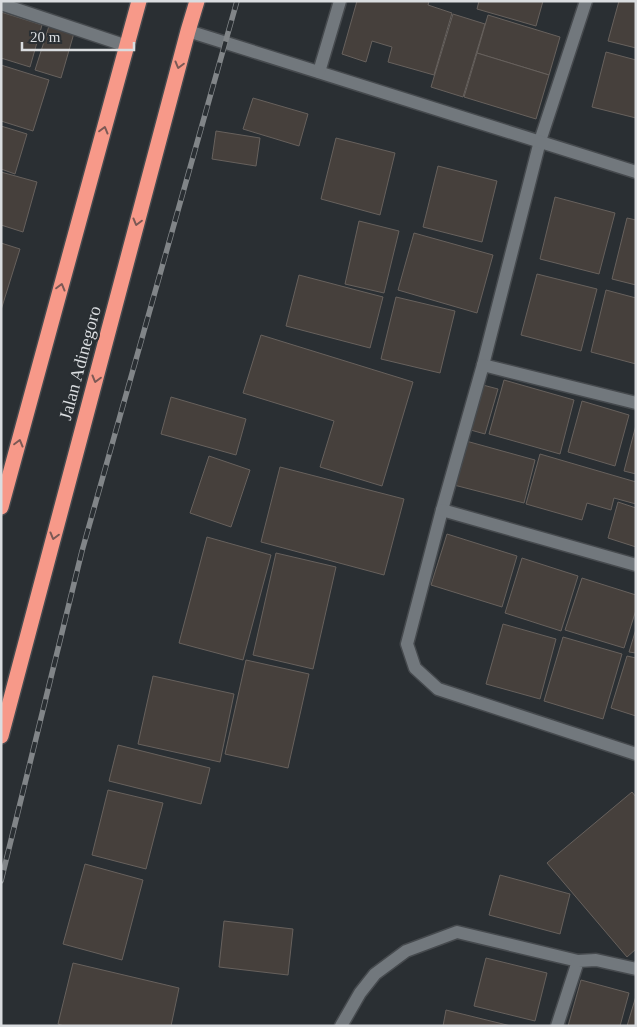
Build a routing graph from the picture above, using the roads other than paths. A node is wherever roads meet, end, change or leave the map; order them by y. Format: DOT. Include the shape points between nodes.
graph roads {
  1 [pos="139,1"];
  2 [pos="197,1"];
  3 [pos="340,1"];
  4 [pos="586,1"];
  5 [pos="1,4"];
  6 [pos="188,31"];
  7 [pos="127,46"];
  8 [pos="319,72"];
  9 [pos="540,141"];
  10 [pos="636,172"];
  11 [pos="483,366"];
  12 [pos="636,403"];
  13 [pos="7,465"];
  14 [pos="1,507"];
  15 [pos="442,510"];
  16 [pos="636,565"];
  17 [pos="1,736"];
  18 [pos="636,754"];
  19 [pos="578,961"];
  20 [pos="636,969"];
  21 [pos="341,1026"];
  22 [pos="558,1026"];
  1 -- 7 [label="highway"];
  2 -- 6 [label="highway, Jalan Adinegoro"];
  3 -- 8 [label="street"];
  4 -- 9 [label="street"];
  5 -- 7 [label="street"];
  6 -- 8 [label="street"];
  6 -- 17 [label="highway, Jalan Adinegoro, one-way"];
  13 -- 7 [label="highway, one-way"];
  8 -- 9 [label="street"];
  9 -- 10 [label="street"];
  9 -- 11 [label="street"];
  11 -- 12 [label="street"];
  11 -- 15 [label="street"];
  13 -- 14 [label="highway"];
  15 -- 16 [label="street"];
  15 -- 18 [label="street" via="407,644 415,668 438,688"];
  19 -- 20 [label="street" via="596,960"];
  19 -- 21 [label="street" via="457,932 406,951 376,974 360,993"];
  19 -- 22 [label="street"];
}
